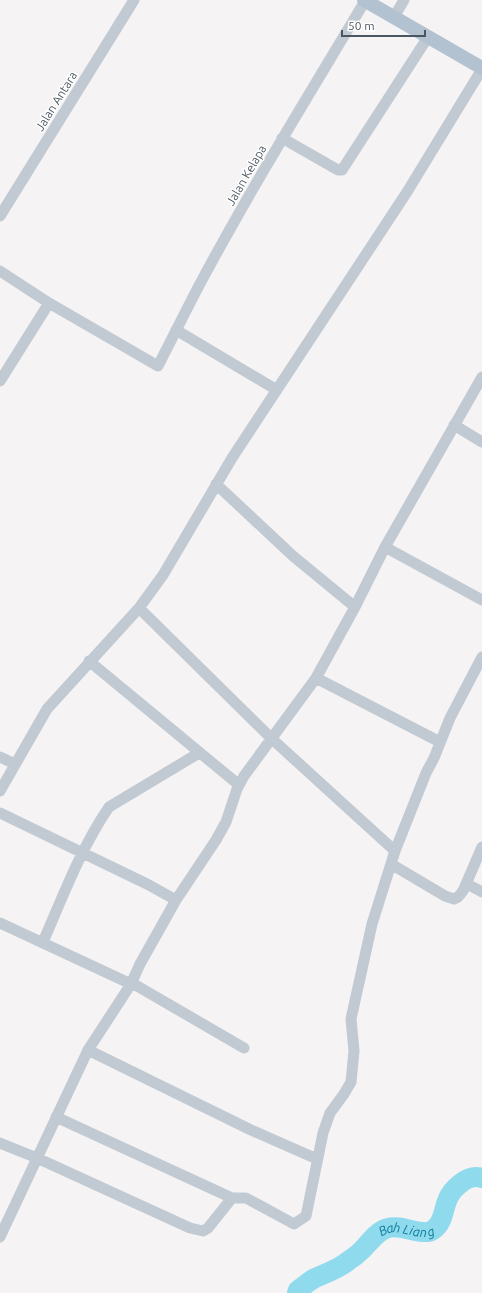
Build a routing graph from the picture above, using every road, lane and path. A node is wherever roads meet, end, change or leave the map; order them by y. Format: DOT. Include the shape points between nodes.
graph roads {
  1 [pos="134,0"];
  2 [pos="364,0"];
  3 [pos="404,0"];
  4 [pos="394,17"];
  5 [pos="428,37"];
  6 [pos="482,68"];
  7 [pos="282,138"];
  8 [pos="0,216"];
  9 [pos="0,271"];
  10 [pos="49,303"];
  11 [pos="176,330"];
  12 [pos="482,377"];
  13 [pos="0,381"];
  14 [pos="277,390"];
  15 [pos="454,425"];
  16 [pos="482,442"];
  17 [pos="216,484"];
  18 [pos="385,547"];
  19 [pos="482,600"];
  20 [pos="355,607"];
  21 [pos="139,608"];
  22 [pos="482,657"];
  23 [pos="89,661"];
  24 [pos="316,678"];
  25 [pos="271,738"];
  26 [pos="440,742"];
  27 [pos="199,752"];
  28 [pos="0,757"];
  29 [pos="15,764"];
  30 [pos="239,785"];
  31 [pos="0,791"];
  32 [pos="0,813"];
  33 [pos="482,847"];
  34 [pos="395,851"];
  35 [pos="83,854"];
  36 [pos="391,864"];
  37 [pos="467,884"];
  38 [pos="482,892"];
  39 [pos="176,900"];
  40 [pos="0,922"];
  41 [pos="43,942"];
  42 [pos="131,984"];
  43 [pos="244,1048"];
  44 [pos="88,1050"];
  45 [pos="56,1117"];
  46 [pos="0,1144"];
  47 [pos="36,1158"];
  48 [pos="317,1159"];
  49 [pos="232,1198"];
  50 [pos="0,1237"];
  1 -- 8 [label="street, Jalan Antara"];
  2 -- 4 [label="main road"];
  2 -- 7 [label="street, Jalan Kelapa"];
  3 -- 4 [label="street"];
  4 -- 5 [label="main road"];
  5 -- 6 [label="main road"];
  5 -- 7 [label="street" via="342,170"];
  6 -- 14 [label="street" via="407,192"];
  7 -- 11 [label="street, Jalan Kelapa"];
  9 -- 10 [label="street"];
  10 -- 11 [label="street, Jalan Kelapa" via="158,366"];
  10 -- 13 [label="street"];
  11 -- 14 [label="street"];
  12 -- 15 [label="street"];
  14 -- 17 [label="street"];
  15 -- 16 [label="street"];
  15 -- 18 [label="street"];
  17 -- 20 [label="street" via="293,556"];
  17 -- 21 [label="street" via="163,575"];
  18 -- 19 [label="street"];
  18 -- 20 [label="street"];
  20 -- 24 [label="street"];
  21 -- 23 [label="street"];
  21 -- 25 [label="street"];
  22 -- 26 [label="street" via="454,709"];
  23 -- 27 [label="street"];
  23 -- 29 [label="street" via="47,709"];
  24 -- 25 [label="street"];
  24 -- 26 [label="street"];
  25 -- 30 [label="street"];
  25 -- 34 [label="street"];
  26 -- 34 [label="street"];
  27 -- 30 [label="street"];
  27 -- 35 [label="street" via="109,806"];
  28 -- 29 [label="street"];
  29 -- 31 [label="street"];
  30 -- 39 [label="street" via="226,822"];
  32 -- 35 [label="street"];
  33 -- 37 [label="street"];
  34 -- 36 [label="street"];
  35 -- 39 [label="street"];
  35 -- 41 [label="street"];
  36 -- 37 [label="street" via="454,899"];
  36 -- 48 [label="street" via="367,941 351,1019 354,1051 351,1082 330,1113"];
  37 -- 38 [label="street"];
  39 -- 42 [label="street"];
  40 -- 41 [label="street"];
  41 -- 42 [label="street"];
  42 -- 43 [label="street"];
  42 -- 44 [label="street"];
  44 -- 45 [label="street"];
  44 -- 48 [label="street" via="251,1130"];
  45 -- 47 [label="street"];
  45 -- 49 [label="street"];
  46 -- 47 [label="street"];
  47 -- 49 [label="street" via="190,1228 203,1231"];
  47 -- 50 [label="street"];
  48 -- 49 [label="street" via="306,1216 299,1222 294,1224 246,1198"];
}
